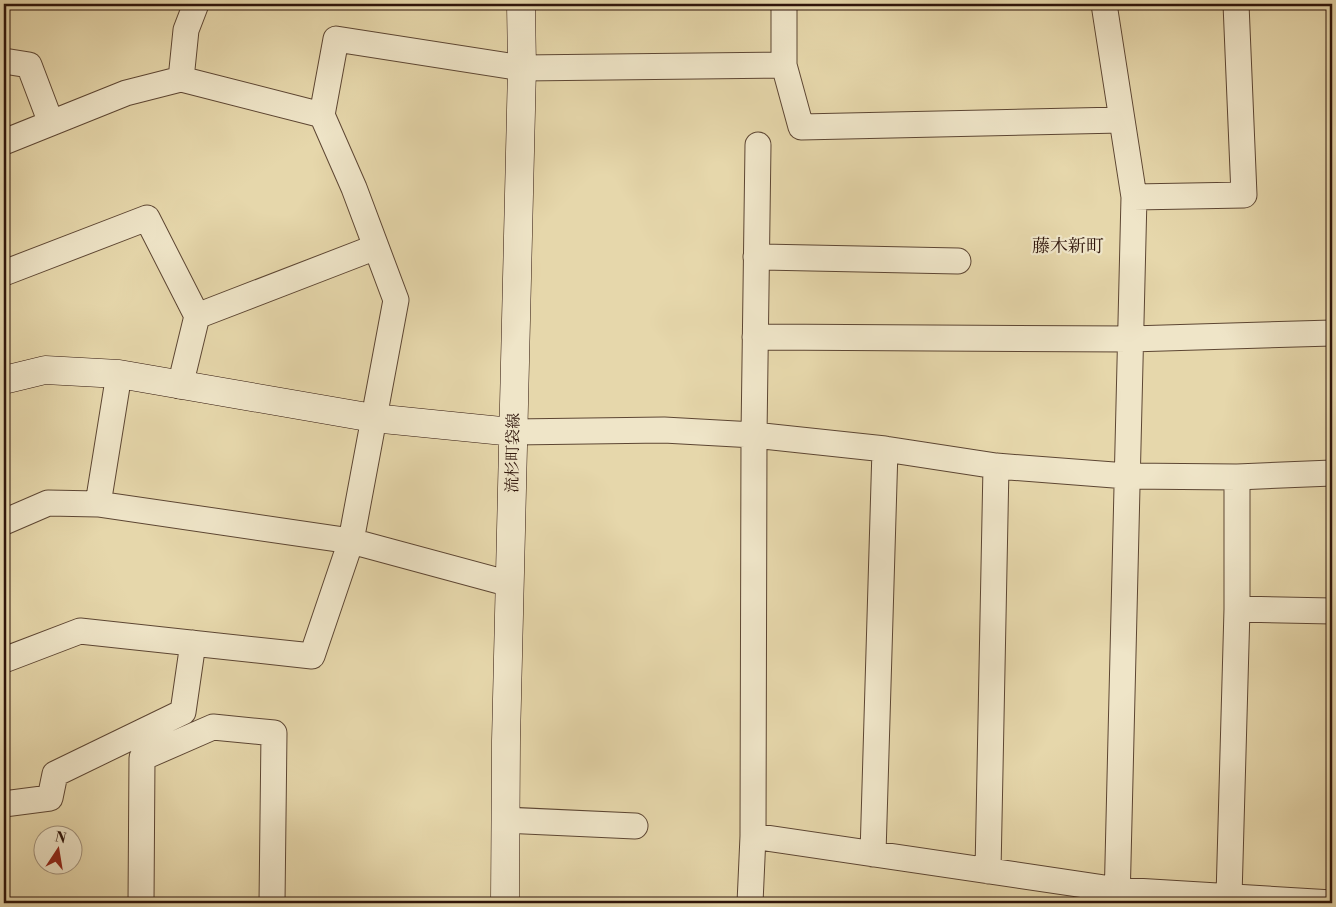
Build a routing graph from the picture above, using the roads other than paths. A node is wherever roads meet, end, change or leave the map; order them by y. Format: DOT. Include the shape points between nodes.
graph roads {
  1 [pos="196,4"];
  2 [pos="521,4"];
  3 [pos="784,4"];
  4 [pos="1104,4"];
  5 [pos="1236,4"];
  6 [pos="4,61"];
  7 [pos="784,65"];
  8 [pos="522,68"];
  9 [pos="181,79"];
  10 [pos="322,115"];
  11 [pos="1121,120"];
  12 [pos="51,123"];
  13 [pos="4,142"];
  14 [pos="758,145"];
  15 [pos="1134,197"];
  16 [pos="376,247"];
  17 [pos="756,257"];
  18 [pos="958,261"];
  19 [pos="4,273"];
  20 [pos="197,316"];
  21 [pos="1332,333"];
  22 [pos="755,337"];
  23 [pos="1131,339"];
  24 [pos="119,374"];
  25 [pos="4,380"];
  26 [pos="180,386"];
  27 [pos="373,418"];
  28 [pos="513,432"];
  29 [pos="754,435"];
  30 [pos="885,449"];
  31 [pos="996,466"];
  32 [pos="1332,474"];
  33 [pos="1127,476"];
  34 [pos="1237,478"];
  35 [pos="98,504"];
  36 [pos="4,522"];
  37 [pos="351,541"];
  38 [pos="510,584"];
  39 [pos="1237,609"];
  40 [pos="1332,611"];
  41 [pos="193,643"];
  42 [pos="4,660"];
  43 [pos="4,804"];
  44 [pos="506,820"];
  45 [pos="636,826"];
  46 [pos="753,836"];
  47 [pos="873,854"];
  48 [pos="988,871"];
  49 [pos="1117,897"];
  50 [pos="1229,897"];
  51 [pos="141,903"];
  52 [pos="272,903"];
  53 [pos="505,903"];
  54 [pos="750,903"];
  55 [pos="1332,903"];
  1 -- 9 [label="street" via="186,30"];
  2 -- 8 [label="main road, 流杉町袋線"];
  3 -- 7 [label="street"];
  4 -- 11 [label="street"];
  5 -- 15 [label="street" via="1244,195"];
  6 -- 12 [label="street" via="29,65"];
  7 -- 8 [label="street"];
  7 -- 11 [label="street" via="802,127"];
  8 -- 10 [label="street" via="336,39"];
  8 -- 28 [label="main road, 流杉町袋線"];
  9 -- 10 [label="street"];
  9 -- 12 [label="street" via="126,93"];
  10 -- 16 [label="street"];
  11 -- 15 [label="street"];
  12 -- 13 [label="street"];
  14 -- 17 [label="street"];
  15 -- 23 [label="street"];
  16 -- 20 [label="street"];
  16 -- 27 [label="street" via="396,300"];
  17 -- 18 [label="street"];
  17 -- 22 [label="street"];
  19 -- 20 [label="street" via="147,218"];
  20 -- 26 [label="street"];
  21 -- 23 [label="street"];
  22 -- 23 [label="street"];
  22 -- 29 [label="street"];
  23 -- 33 [label="street"];
  24 -- 25 [label="main road" via="45,370"];
  24 -- 26 [label="main road"];
  24 -- 35 [label="street"];
  26 -- 27 [label="main road"];
  27 -- 28 [label="main road"];
  27 -- 37 [label="street"];
  28 -- 29 [label="street" via="664,430"];
  28 -- 38 [label="main road, 流杉町袋線"];
  29 -- 30 [label="street"];
  29 -- 46 [label="street"];
  30 -- 31 [label="street"];
  30 -- 47 [label="street"];
  31 -- 33 [label="street"];
  31 -- 48 [label="street"];
  32 -- 34 [label="street"];
  33 -- 34 [label="street"];
  33 -- 49 [label="street"];
  34 -- 39 [label="street"];
  35 -- 36 [label="street" via="48,503"];
  35 -- 37 [label="street"];
  37 -- 38 [label="street"];
  37 -- 41 [label="street" via="312,656"];
  38 -- 44 [label="main road, 流杉町袋線"];
  39 -- 40 [label="street"];
  39 -- 50 [label="street"];
  41 -- 42 [label="street" via="80,631"];
  41 -- 43 [label="street" via="183,712 55,774 50,798"];
  44 -- 45 [label="street"];
  44 -- 53 [label="main road, 流杉町袋線"];
  46 -- 47 [label="street"];
  46 -- 54 [label="street"];
  47 -- 48 [label="street"];
  48 -- 49 [label="street"];
  49 -- 50 [label="street"];
  50 -- 55 [label="street"];
  51 -- 52 [label="street" via="142,758 213,727 274,732"];
}
